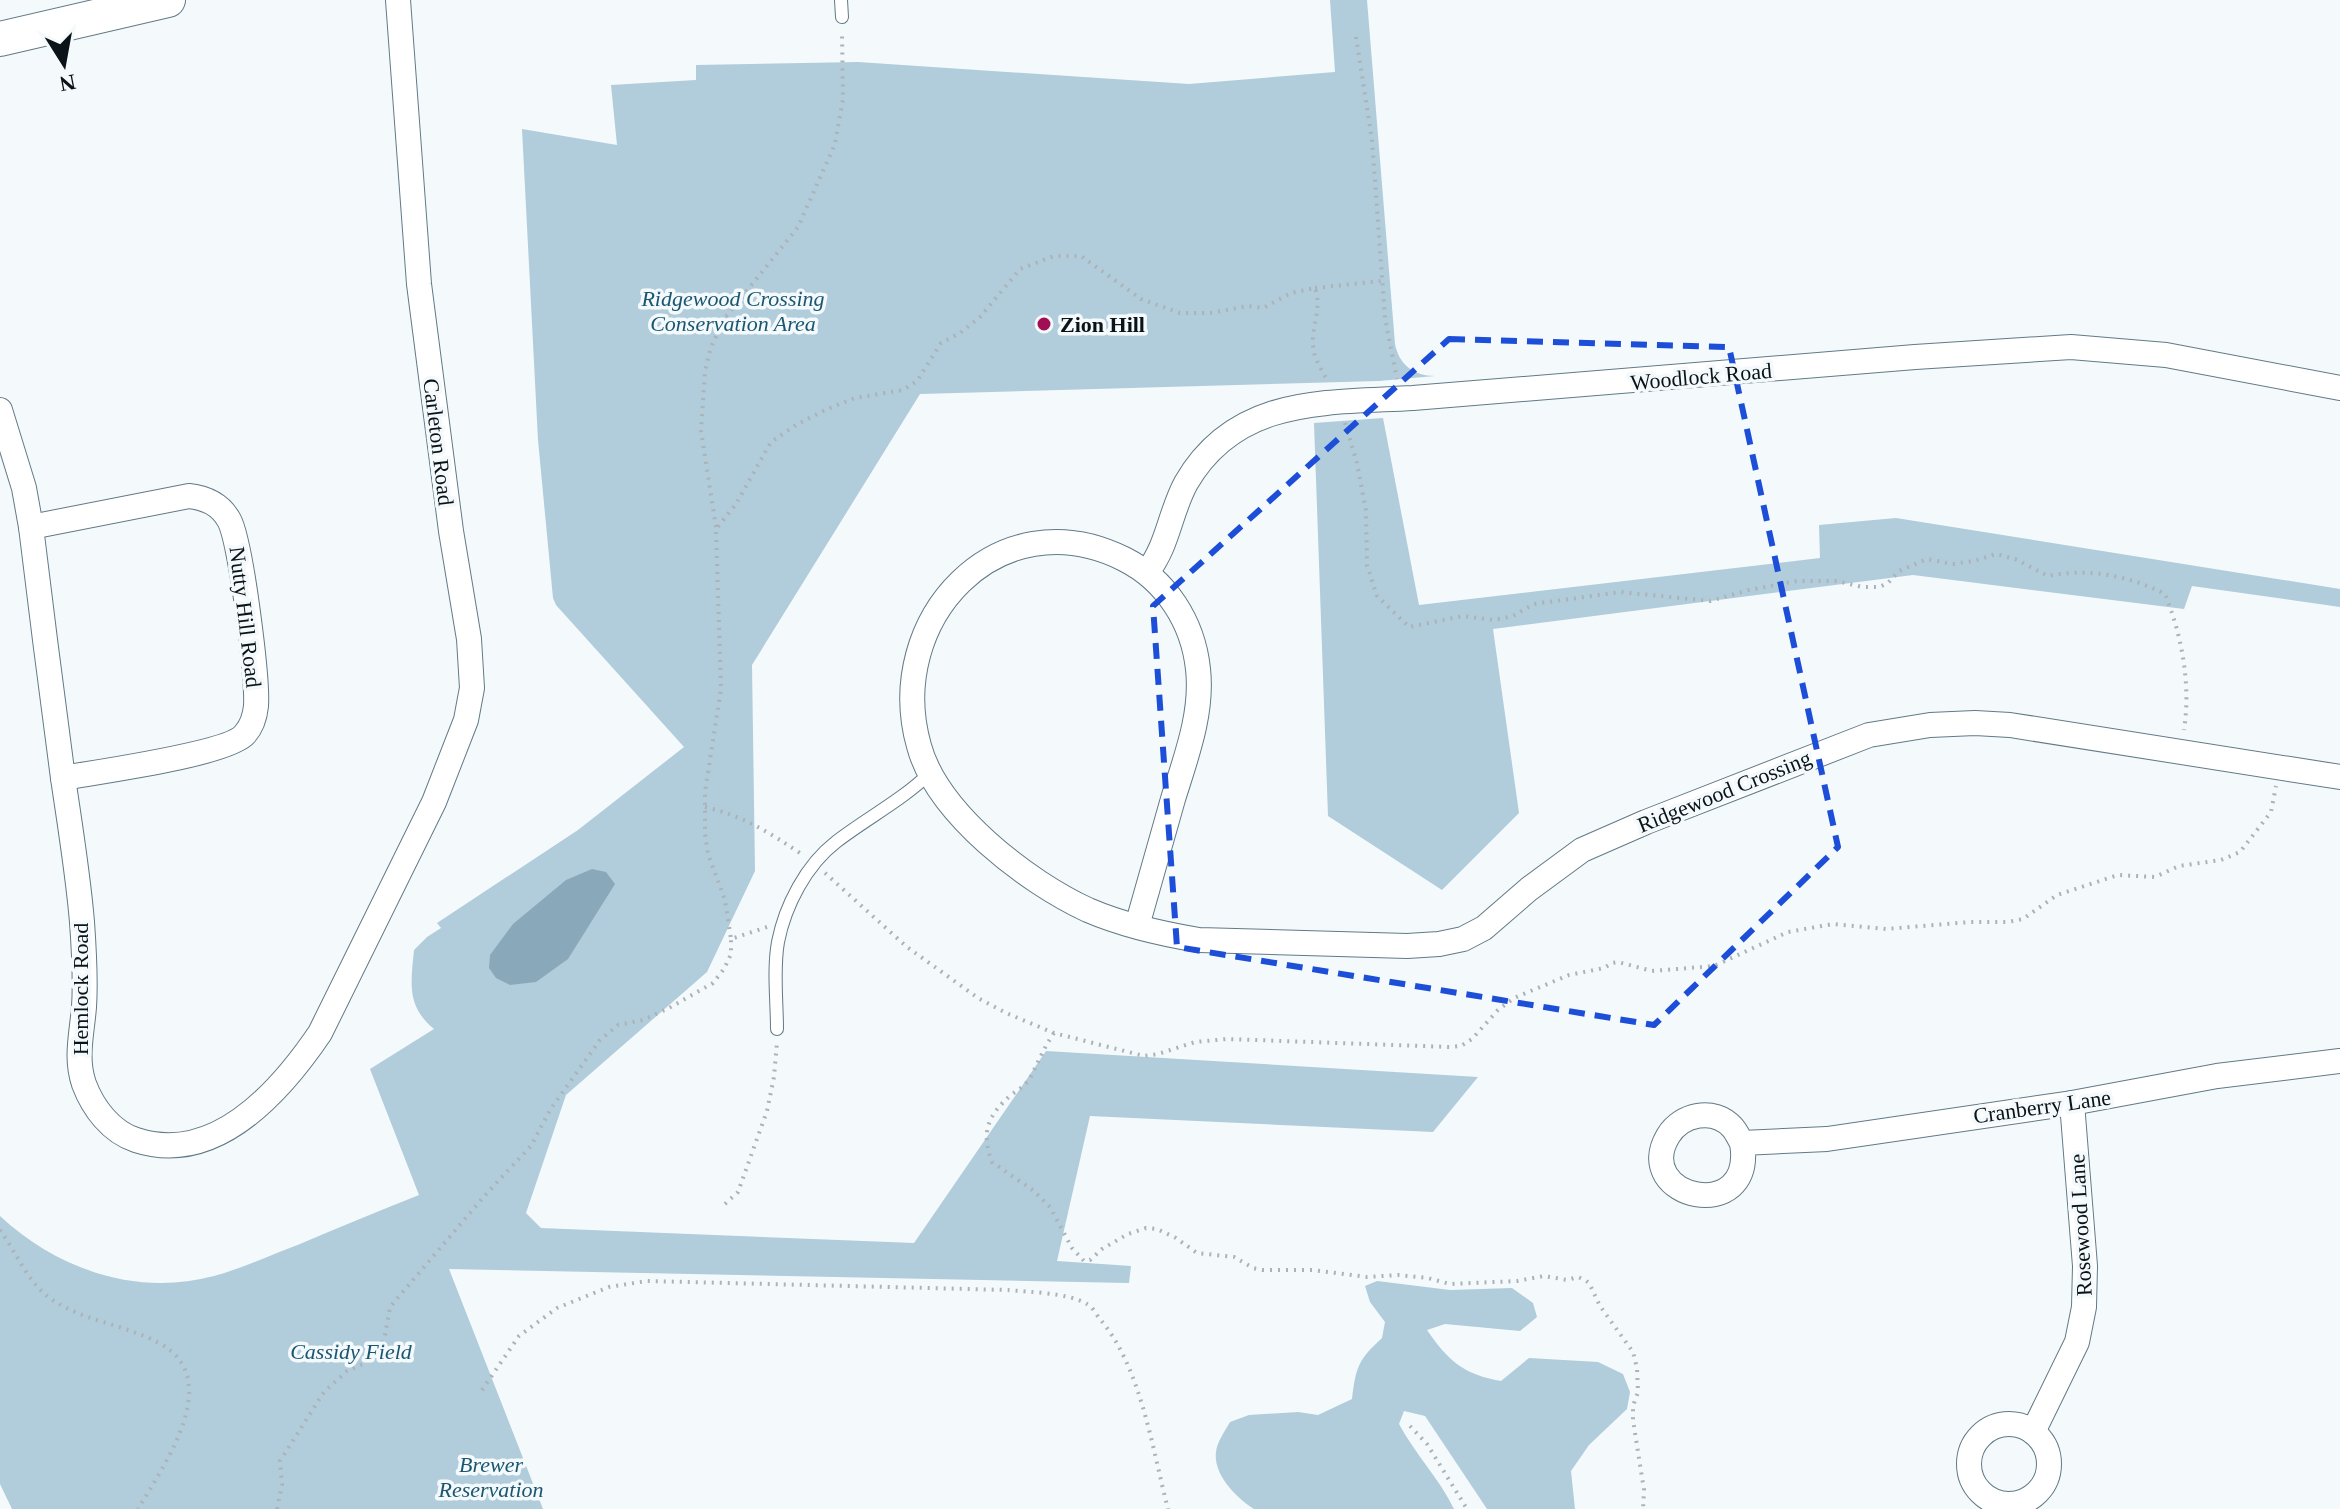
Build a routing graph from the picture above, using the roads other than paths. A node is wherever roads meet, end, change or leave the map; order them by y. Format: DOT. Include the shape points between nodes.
graph roads {
  1 [pos="168,0"];
  2 [pos="398,0"];
  3 [pos="841,0"];
  4 [pos="91,8"];
  5 [pos="842,17"];
  6 [pos="0,39"];
  7 [pos="2340,388"];
  8 [pos="0,410"];
  9 [pos="31,527"];
  10 [pos="1147,572"];
  11 [pos="930,773"];
  12 [pos="2340,777"];
  13 [pos="63,778"];
  14 [pos="401,870"];
  15 [pos="1137,926"];
  16 [pos="777,1029"];
  17 [pos="2340,1061"];
  18 [pos="2072,1103"];
  19 [pos="1742,1143"];
  20 [pos="2033,1432"];
  1 -- 4 [label="main road"];
  2 -- 14 [label="street, Carleton Road" via="419,284 472,688 452,762"];
  3 -- 5 [label="lane"];
  4 -- 6 [label="main road"];
  7 -- 10 [label="street, Woodlock Road" via="2166,355 2071,347 1283,409 1254,418 1214,445 1184,487"];
  8 -- 9 [label="street, Hemlock Road"];
  9 -- 13 [label="street, Hemlock Road"];
  9 -- 13 [label="street, Nutty Hill Road" via="189,496 213,503 228,519 236,541 252,659 256,710 239,740"];
  10 -- 11 [label="street, Ridgewood Crossing" via="1093,546 1067,542 1003,552 959,581 927,627 914,673 914,726"];
  10 -- 15 [label="street, Ridgewood Crossing" via="1185,620 1199,692"];
  11 -- 15 [label="street, Ridgewood Crossing" via="980,835 1017,867 1089,910"];
  11 -- 16 [label="lane" via="813,863 778,943"];
  12 -- 15 [label="street, Ridgewood Crossing" via="2010,725 1898,728 1812,756 1603,840 1563,863 1463,939 1407,946 1199,940"];
  13 -- 14 [label="street, Hemlock Road" via="83,933 79,1047 84,1085 114,1128 155,1145 180,1146 217,1134 282,1084 320,1033"];
  17 -- 18 [label="street, Cranberry Lane" via="2217,1076"];
  18 -- 19 [label="street, Cranberry Lane" via="1827,1139"];
  18 -- 20 [label="street, Rosewood Lane" via="2084,1307 2077,1342"];
}
